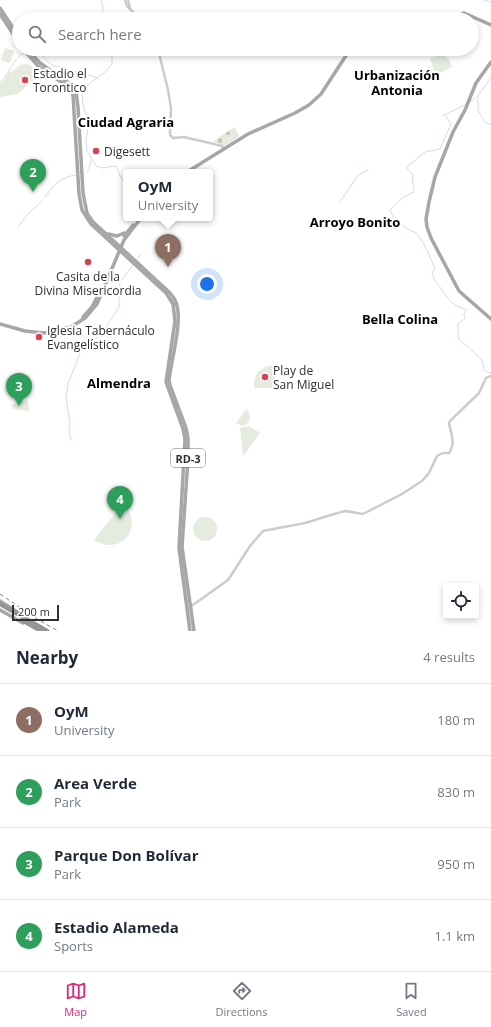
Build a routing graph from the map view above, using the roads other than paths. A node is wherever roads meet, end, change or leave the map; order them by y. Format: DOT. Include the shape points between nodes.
graph roads {
  1 [pos="127,0"];
  2 [pos="0,8"];
  3 [pos="133,12"];
  4 [pos="0,14"];
  5 [pos="479,20"];
  6 [pos="491,25"];
  7 [pos="12,26"];
  8 [pos="12,32"];
  9 [pos="30,56"];
  10 [pos="31,56"];
  11 [pos="160,56"];
  12 [pos="346,56"];
  13 [pos="491,62"];
  14 [pos="224,149"];
  15 [pos="192,169"];
  16 [pos="137,221"];
  17 [pos="138,221"];
  18 [pos="128,230"];
  19 [pos="106,234"];
  20 [pos="124,240"];
  21 [pos="112,244"];
  22 [pos="119,249"];
  23 [pos="128,256"];
  24 [pos="116,258"];
  25 [pos="491,319"];
  26 [pos="0,323"];
  27 [pos="491,376"];
  28 [pos="0,602"];
  29 [pos="0,608"];
  30 [pos="189,608"];
  31 [pos="19,616"];
  32 [pos="32,624"];
  33 [pos="41,631"];
  34 [pos="48,631"];
  35 [pos="190,631"];
  36 [pos="194,631"];
  1 -- 3 [label="street" via="127,6"];
  2 -- 7 [label="main road"];
  4 -- 8 [label="main road"];
  5 -- 6 [label="main road"];
  9 -- 21 [label="main road, RD-3" via="38,67 72,91 81,206 84,216"];
  10 -- 19 [label="main road, RD-3" via="72,85 76,92 84,202 93,222"];
  11 -- 14 [label="street" via="172,116 170,135 173,138 186,137 222,146"];
  12 -- 14 [label="main road" via="321,94 310,105"];
  13 -- 25 [label="main road" via="476,83 453,132 435,177 426,215 431,238 459,291"];
  14 -- 15 [label="main road"];
  16 -- 18 [label="main road"];
  17 -- 20 [label="main road"];
  18 -- 19 [label="main road" via="117,236"];
  18 -- 22 [label="main road"];
  19 -- 22 [label="main road, RD-3"];
  20 -- 22 [label="main road"];
  20 -- 23 [label="main road"];
  21 -- 22 [label="main road, RD-3"];
  21 -- 24 [label="main road"];
  22 -- 23 [label="main road, RD-3"];
  22 -- 24 [label="main road"];
  23 -- 24 [label="main road"];
  23 -- 30 [label="main road, RD-3" via="171,294 178,308 179,320 169,380 187,434 188,459 182,547"];
  24 -- 26 [label="main road" via="96,300 78,321 64,327 40,331"];
  27 -- 30 [label="street" via="486,378 479,393 450,421 454,442 451,451 437,456 429,473 420,482 363,514 346,511 305,523 263,531 228,580"];
  28 -- 31 [label="highway"];
  28 -- 32 [label="main road" via="25,616"];
  29 -- 31 [label="highway"];
  29 -- 32 [label="main road" via="21,622"];
  30 -- 35 [label="main road, RD-3"];
  30 -- 36 [label="main road, RD-3"];
  31 -- 32 [label="highway"];
  32 -- 33 [label="highway"];
  32 -- 34 [label="highway"];
}
